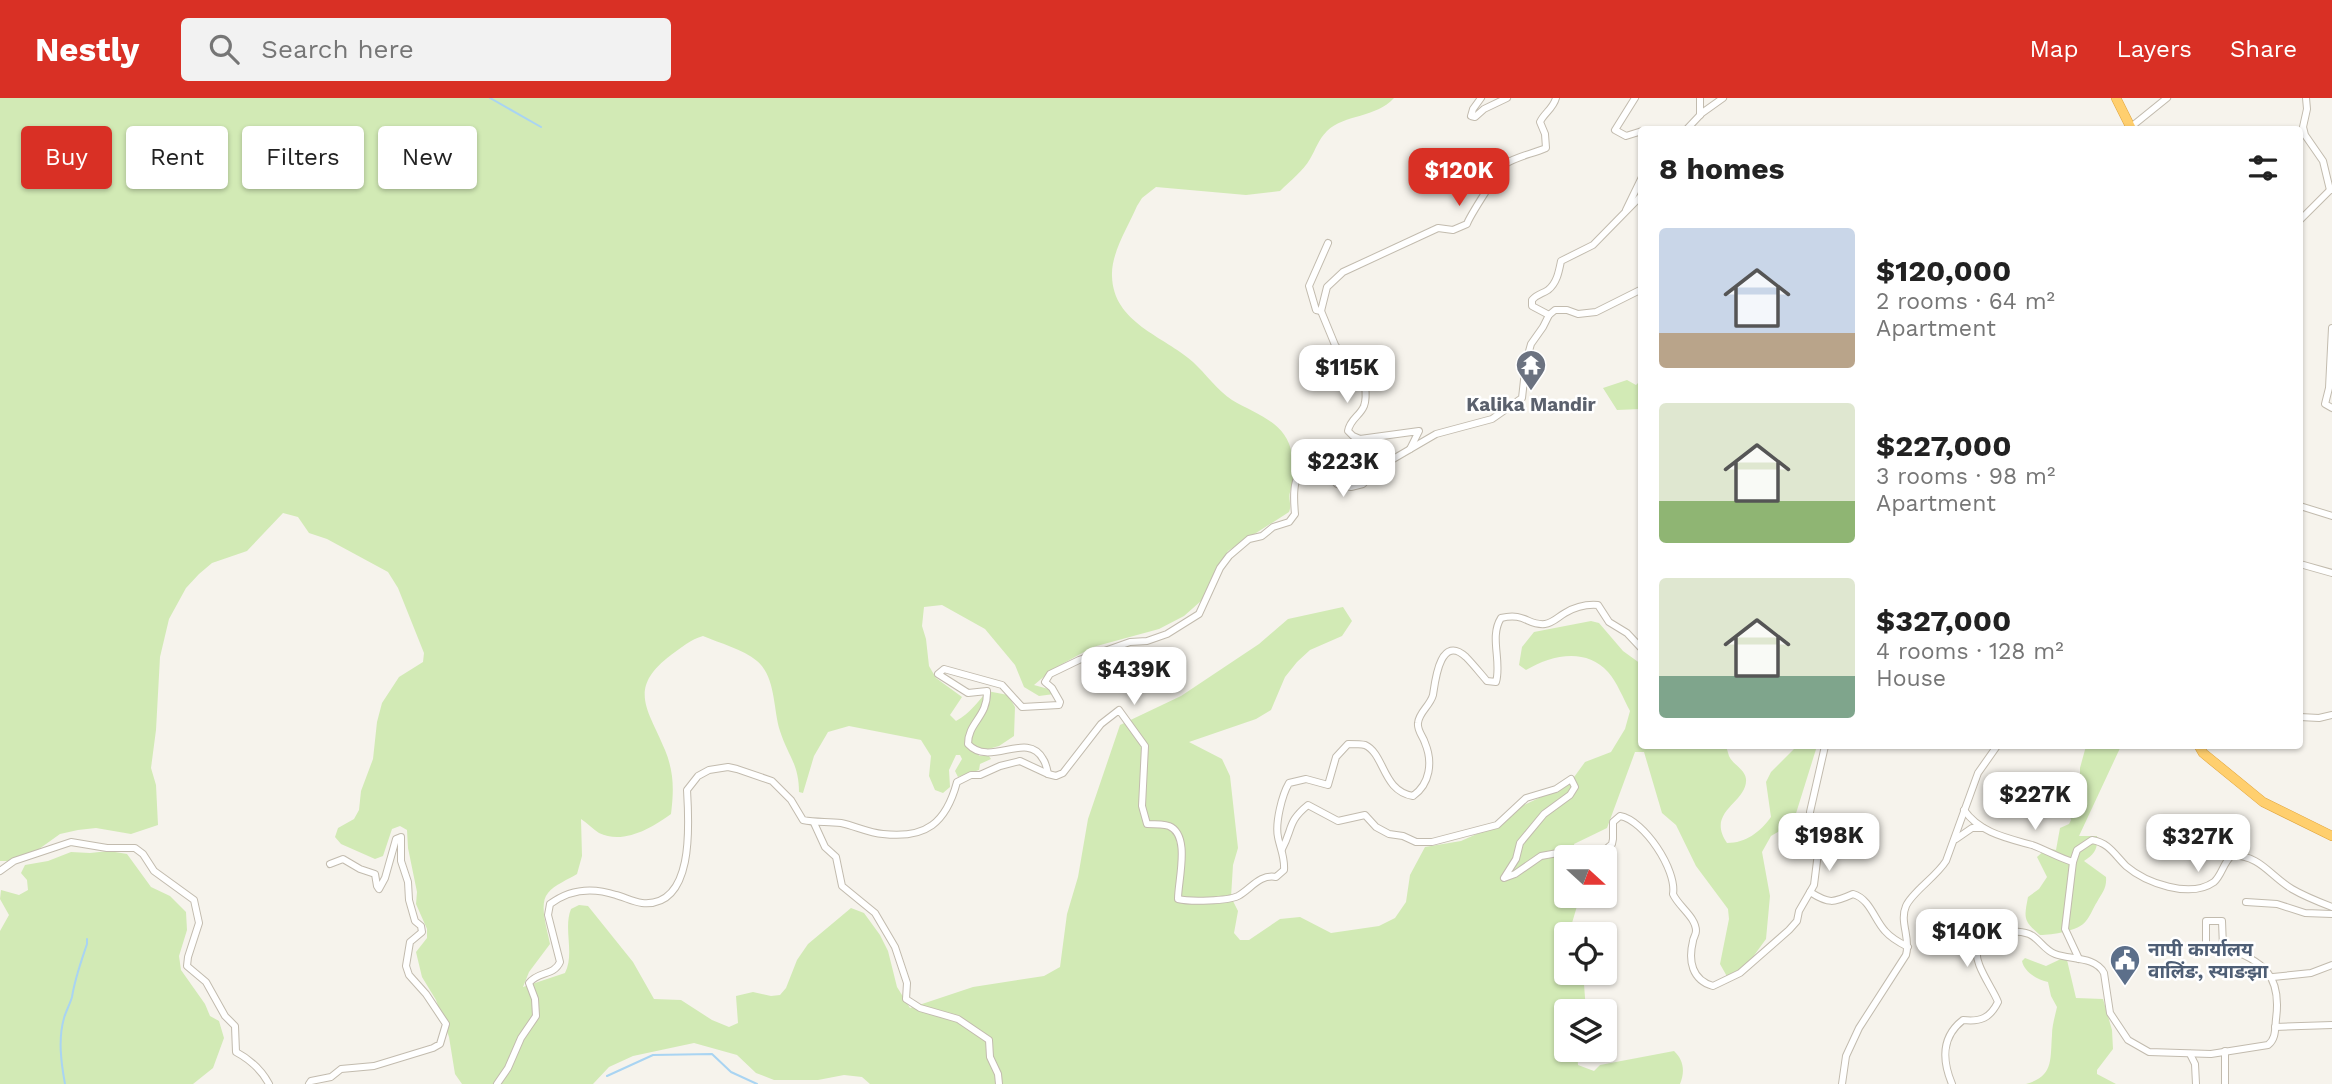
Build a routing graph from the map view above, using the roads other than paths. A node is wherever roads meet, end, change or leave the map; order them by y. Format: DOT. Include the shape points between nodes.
graph roads {
  1 [pos="1480,98"];
  2 [pos="1507,98"];
  3 [pos="1556,98"];
  4 [pos="1635,98"];
  5 [pos="1700,98"];
  6 [pos="1723,98"];
  7 [pos="2116,98"];
  8 [pos="2167,98"];
  9 [pos="2306,98"];
  10 [pos="1700,115"];
  11 [pos="1690,126"];
  12 [pos="2130,126"];
  13 [pos="2133,126"];
  14 [pos="1638,132"];
  15 [pos="1638,186"];
  16 [pos="2331,190"];
  17 [pos="1638,199"];
  18 [pos="1626,212"];
  19 [pos="2303,217"];
  20 [pos="1328,243"];
  21 [pos="1638,291"];
  22 [pos="1321,311"];
  23 [pos="1549,315"];
  24 [pos="2332,328"];
  25 [pos="2332,408"];
  26 [pos="1410,449"];
  27 [pos="2303,507"];
  28 [pos="2332,516"];
  29 [pos="2303,565"];
  30 [pos="2332,573"];
  31 [pos="1638,645"];
  32 [pos="2332,716"];
  33 [pos="2303,718"];
  34 [pos="1824,749"];
  35 [pos="1995,749"];
  36 [pos="2201,749"];
  37 [pos="1048,774"];
  38 [pos="1964,810"];
  39 [pos="814,823"];
  40 [pos="1984,828"];
  41 [pos="2332,836"];
  42 [pos="1954,840"];
  43 [pos="1282,849"];
  44 [pos="2073,862"];
  45 [pos="330,864"];
  46 [pos="0,871"];
  47 [pos="1810,892"];
  48 [pos="2246,902"];
  49 [pos="2332,907"];
  50 [pos="2332,914"];
  51 [pos="1908,947"];
  52 [pos="2223,947"];
  53 [pos="2079,958"];
  54 [pos="2332,965"];
  55 [pos="2273,977"];
  56 [pos="2332,1025"];
  57 [pos="2275,1027"];
  58 [pos="2225,1051"];
  59 [pos="2190,1054"];
  60 [pos="268,1084"];
  61 [pos="309,1084"];
  62 [pos="497,1084"];
  63 [pos="999,1084"];
  64 [pos="1842,1084"];
  65 [pos="1952,1084"];
  66 [pos="2196,1084"];
  67 [pos="2225,1084"];
  1 -- 2 [label="street" via="1471,116"];
  3 -- 22 [label="street" via="1540,122 1546,148 1502,166 1466,223 1454,230 1438,228 1343,272 1326,287"];
  4 -- 14 [label="street" via="1615,130 1626,136"];
  5 -- 10 [label="street"];
  6 -- 10 [label="street"];
  7 -- 12 [label="highway"];
  8 -- 13 [label="street"];
  9 -- 16 [label="street" via="2305,135 2323,161"];
  10 -- 11 [label="street"];
  15 -- 18 [label="street"];
  16 -- 19 [label="street"];
  17 -- 18 [label="street"];
  18 -- 23 [label="street" via="1593,245 1561,261 1548,290 1532,300 1535,309"];
  20 -- 22 [label="street" via="1310,286 1316,310"];
  21 -- 23 [label="street" via="1597,312 1555,310"];
  22 -- 26 [label="street" via="1335,345 1343,357 1360,366 1364,377 1364,406 1348,431 1360,439 1419,431"];
  23 -- 26 [label="street" via="1531,344 1522,398 1492,419 1436,433"];
  24 -- 25 [label="street" via="2325,404"];
  26 -- 37 [label="street" via="1377,469 1363,484 1351,487 1337,484 1319,465 1299,472 1294,485 1295,514 1289,522 1249,538 1229,556 1199,614 1167,634 1109,649 1050,674 1045,682 1059,705 1022,707 1002,685 944,669 938,674 968,693 987,691 988,704 968,735 974,750 983,754 1021,747 1036,751"];
  27 -- 28 [label="street"];
  29 -- 30 [label="street"];
  31 -- 43 [label="street" via="1609,622 1598,605 1586,604 1549,624 1517,615 1501,618 1496,628 1496,682 1487,681 1462,654 1450,652 1439,663 1431,702 1418,721 1429,754 1423,788 1413,796 1403,794 1375,754 1365,745 1348,744 1336,757 1328,785 1306,779 1289,783 1279,802 1277,830"];
  32 -- 33 [label="street"];
  34 -- 47 [label="street" via="1810,812 1818,853"];
  35 -- 38 [label="street" via="1978,773"];
  36 -- 41 [label="highway" via="2263,802"];
  37 -- 39 [label="street" via="1020,761 971,775 957,782 951,805 930,828 911,834"];
  37 -- 43 [label="street" via="1056,776 1068,769 1101,724 1119,710 1145,746 1142,806 1147,824 1177,832 1182,859 1178,899 1235,898 1251,884 1284,870"];
  38 -- 40 [label="street"];
  38 -- 42 [label="street"];
  39 -- 62 [label="street" via="803,820 772,781 728,767 698,776 687,789 684,869 664,899 639,903 586,890 563,895 550,904 548,915 560,962 551,973 529,983 536,1016"];
  39 -- 63 [label="street" via="825,847 836,856 842,886 875,914 898,954 907,983 906,999 958,1019 989,1040"];
  40 -- 42 [label="street" via="1972,828"];
  40 -- 44 [label="street"];
  42 -- 51 [label="street" via="1940,872 1906,905"];
  43 -- 47 [label="street" via="1291,822 1308,805 1338,821 1365,815 1389,834 1432,842 1497,825 1526,798 1571,779 1575,787 1570,795 1544,814 1520,843 1504,878 1541,856 1606,849 1612,844 1613,822 1628,817 1643,828 1664,857 1673,894 1696,932 1690,957 1693,971 1703,983 1713,986 1740,973 1788,930"];
  44 -- 49 [label="street" via="2084,844 2099,841 2137,873 2178,888 2201,888 2219,876 2231,855 2246,856 2292,889"];
  44 -- 53 [label="street" via="2065,929"];
  45 -- 61 [label="street" via="343,859 375,874 380,888 396,839 401,837 409,900 422,932 408,946 406,966 446,1024 440,1044 433,1048 374,1066 341,1069"];
  46 -- 60 [label="street" via="14,861 71,842 135,848 143,854 154,871 194,900 199,923 187,966 206,982 235,1026 236,1052 262,1071"];
  47 -- 51 [label="street" via="1839,902 1857,895 1885,932"];
  48 -- 50 [label="street"];
  51 -- 64 [label="street" via="1902,964 1859,1028 1846,1056"];
  52 -- 52 [label="street" via="2209,951 2205,947 2206,921 2222,921"];
  52 -- 55 [label="street" via="2252,957"];
  53 -- 59 [label="street" via="2105,973 2110,1013 2128,1040 2149,1052"];
  53 -- 65 [label="street" via="2057,955 2030,935 2016,932 1984,940 1977,955 1998,1002 1979,1022 1963,1020 1953,1028 1943,1053"];
  54 -- 55 [label="street" via="2311,973"];
  55 -- 57 [label="street"];
  56 -- 57 [label="street"];
  57 -- 58 [label="street" via="2268,1045"];
  58 -- 59 [label="street"];
  58 -- 67 [label="street"];
  59 -- 66 [label="street"];
}
